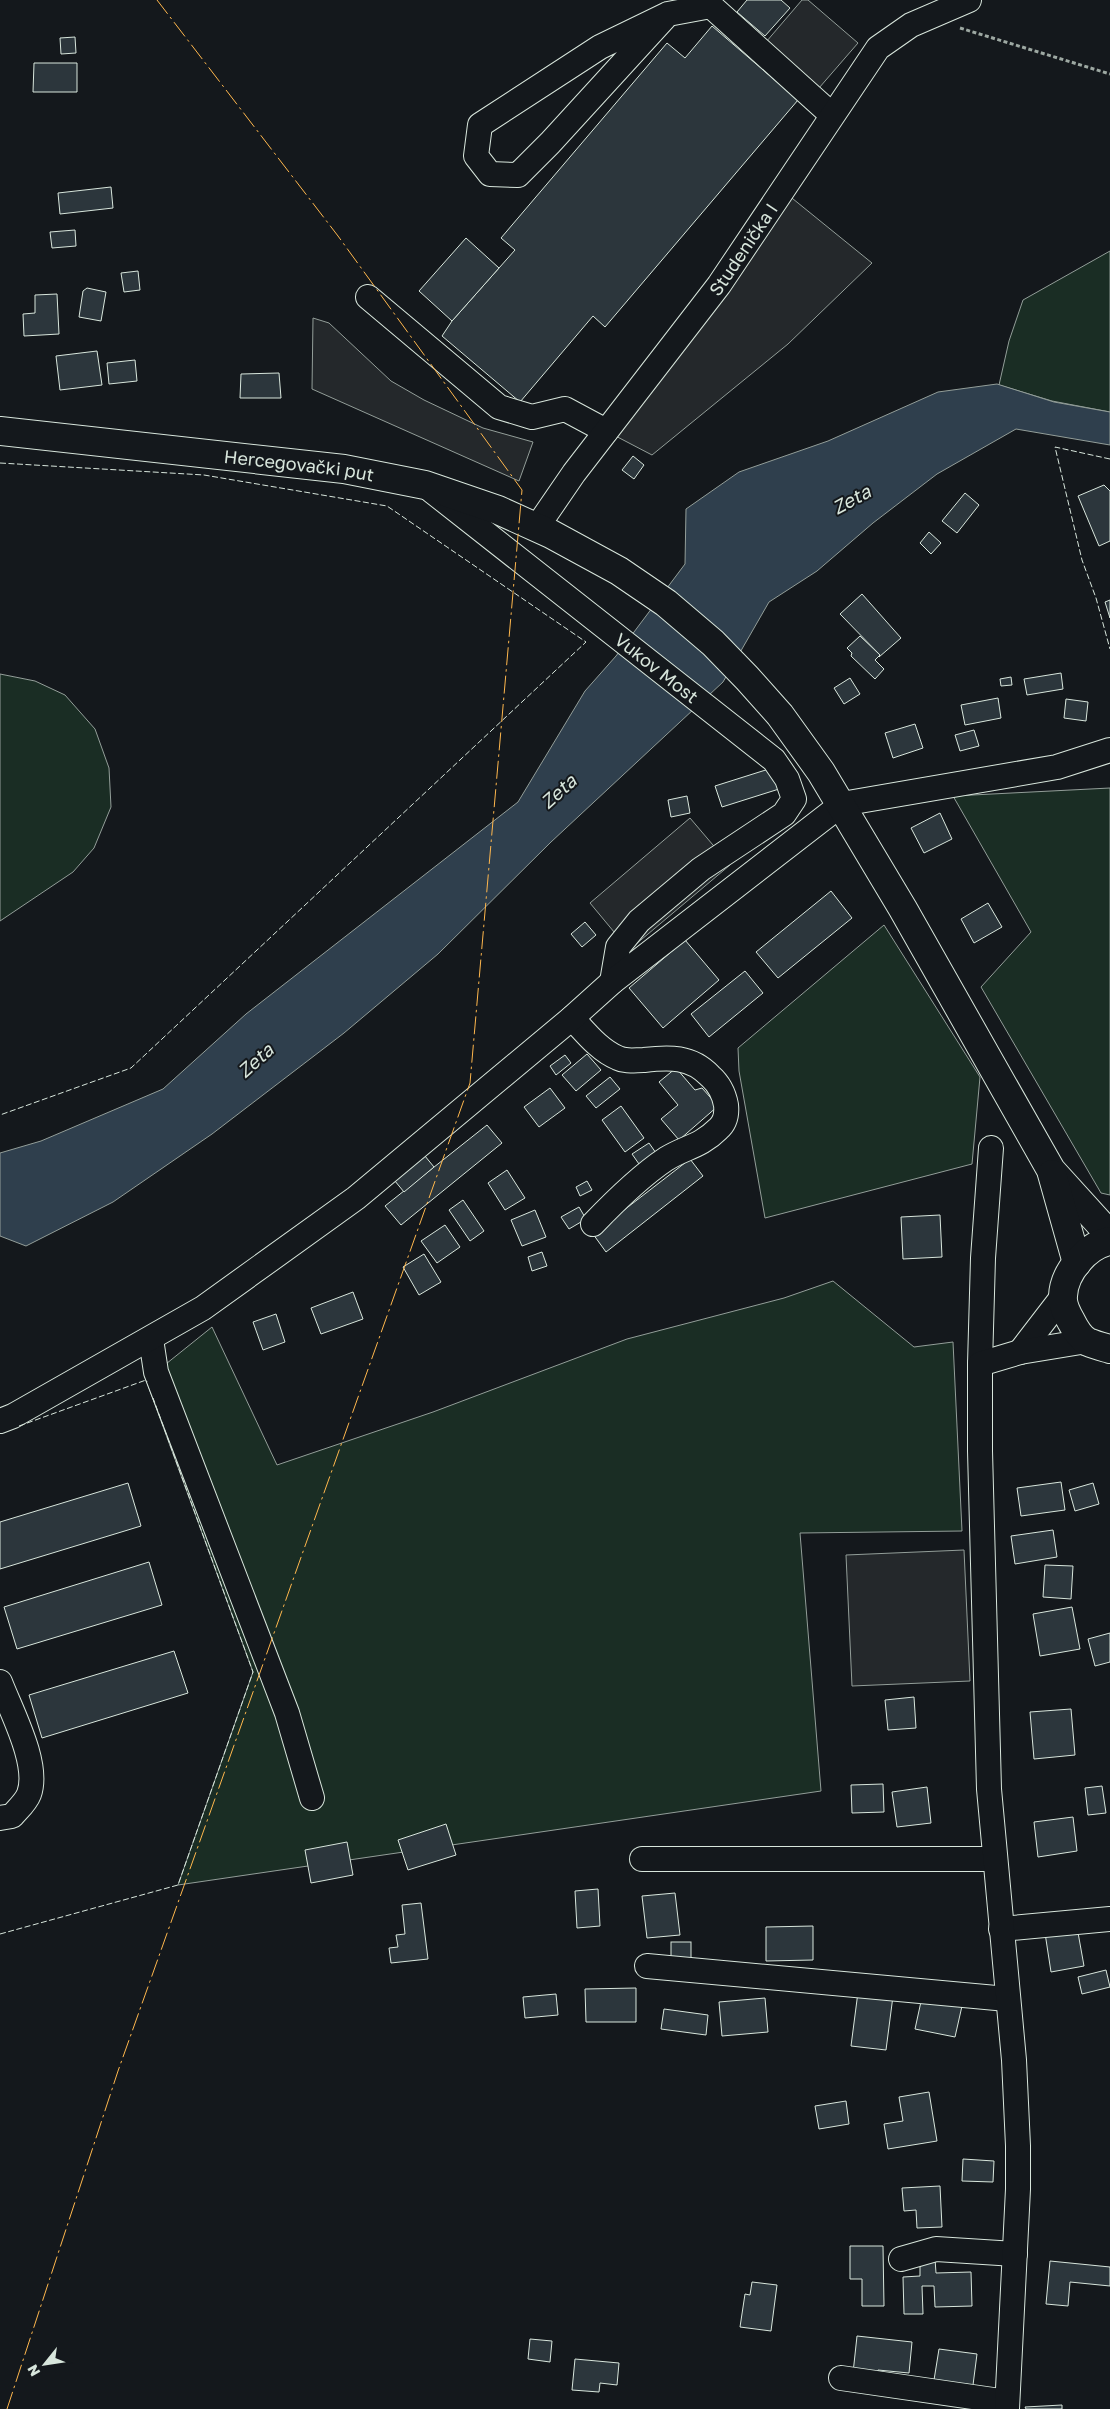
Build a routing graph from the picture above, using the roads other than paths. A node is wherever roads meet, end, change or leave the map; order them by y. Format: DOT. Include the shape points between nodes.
graph roads {
  1 [pos="970,0"];
  2 [pos="668,14"];
  3 [pos="832,116"];
  4 [pos="368,297"];
  5 [pos="0,431"];
  6 [pos="606,432"];
  7 [pos="425,485"];
  8 [pos="538,527"];
  9 [pos="1110,750"];
  10 [pos="842,804"];
  11 [pos="612,982"];
  12 [pos="572,1018"];
  13 [pos="992,1148"];
  14 [pos="1051,1170"];
  15 [pos="593,1224"];
  16 [pos="1110,1235"];
  17 [pos="1110,1241"];
  18 [pos="1077,1263"];
  19 [pos="1063,1296"];
  20 [pos="151,1339"];
  21 [pos="1098,1345"];
  22 [pos="1020,1352"];
  23 [pos="980,1364"];
  24 [pos="0,1421"];
  25 [pos="0,1682"];
  26 [pos="312,1798"];
  27 [pos="0,1818"];
  28 [pos="642,1859"];
  29 [pos="994,1859"];
  30 [pos="1110,1919"];
  31 [pos="1001,1929"];
  32 [pos="647,1966"];
  33 [pos="1007,1999"];
  34 [pos="1015,2254"];
  35 [pos="901,2259"];
  36 [pos="841,2378"];
  37 [pos="1007,2405"];
  1 -- 3 [label="street, Studenička I" via="911,25 878,48"];
  2 -- 2 [label="street" via="600,47 480,125 476,156 490,174 518,175"];
  2 -- 3 [label="street" via="710,6"];
  3 -- 6 [label="street, Studenička I" via="719,285"];
  4 -- 6 [label="street" via="498,407 532,416 564,409"];
  5 -- 7 [label="main road, Hercegovački put" via="344,469"];
  6 -- 8 [label="street, Studenička I"];
  7 -- 8 [label="main road, Hercegovački put"];
  7 -- 11 [label="street, Vukov Most" via="774,760 787,779 794,799 784,814 701,869 639,921 618,947"];
  8 -- 10 [label="main road, Hercegovački put" via="634,580 682,616 727,657 799,741"];
  9 -- 10 [label="street" via="1057,767"];
  10 -- 11 [label="street"];
  10 -- 14 [label="main road, Hercegovački put"];
  11 -- 12 [label="street"];
  12 -- 15 [label="street" via="617,1058 630,1061 668,1057 702,1067 717,1083 725,1102 726,1116 720,1128 700,1145 667,1158 625,1191"];
  12 -- 20 [label="street" via="356,1198 203,1308"];
  13 -- 23 [label="street" via="983,1258"];
  14 -- 16 [label="main road"];
  14 -- 18 [label="main road"];
  17 -- 18 [label="main road" via="1090,1249"];
  18 -- 19 [label="main road" via="1068,1276"];
  19 -- 21 [label="main road" via="1076,1330"];
  19 -- 22 [label="street"];
  20 -- 24 [label="street"];
  20 -- 26 [label="street" via="156,1372 287,1713"];
  21 -- 22 [label="street"];
  22 -- 23 [label="street"];
  23 -- 29 [label="street" via="988,1757"];
  25 -- 27 [label="street" via="27,1750 32,1777 29,1795 12,1816"];
  28 -- 29 [label="street"];
  29 -- 31 [label="street"];
  30 -- 31 [label="street"];
  31 -- 33 [label="street"];
  32 -- 33 [label="street"];
  33 -- 34 [label="street" via="1017,2110"];
  34 -- 35 [label="street" via="936,2248"];
  34 -- 37 [label="street"];
  36 -- 37 [label="street"];
}
